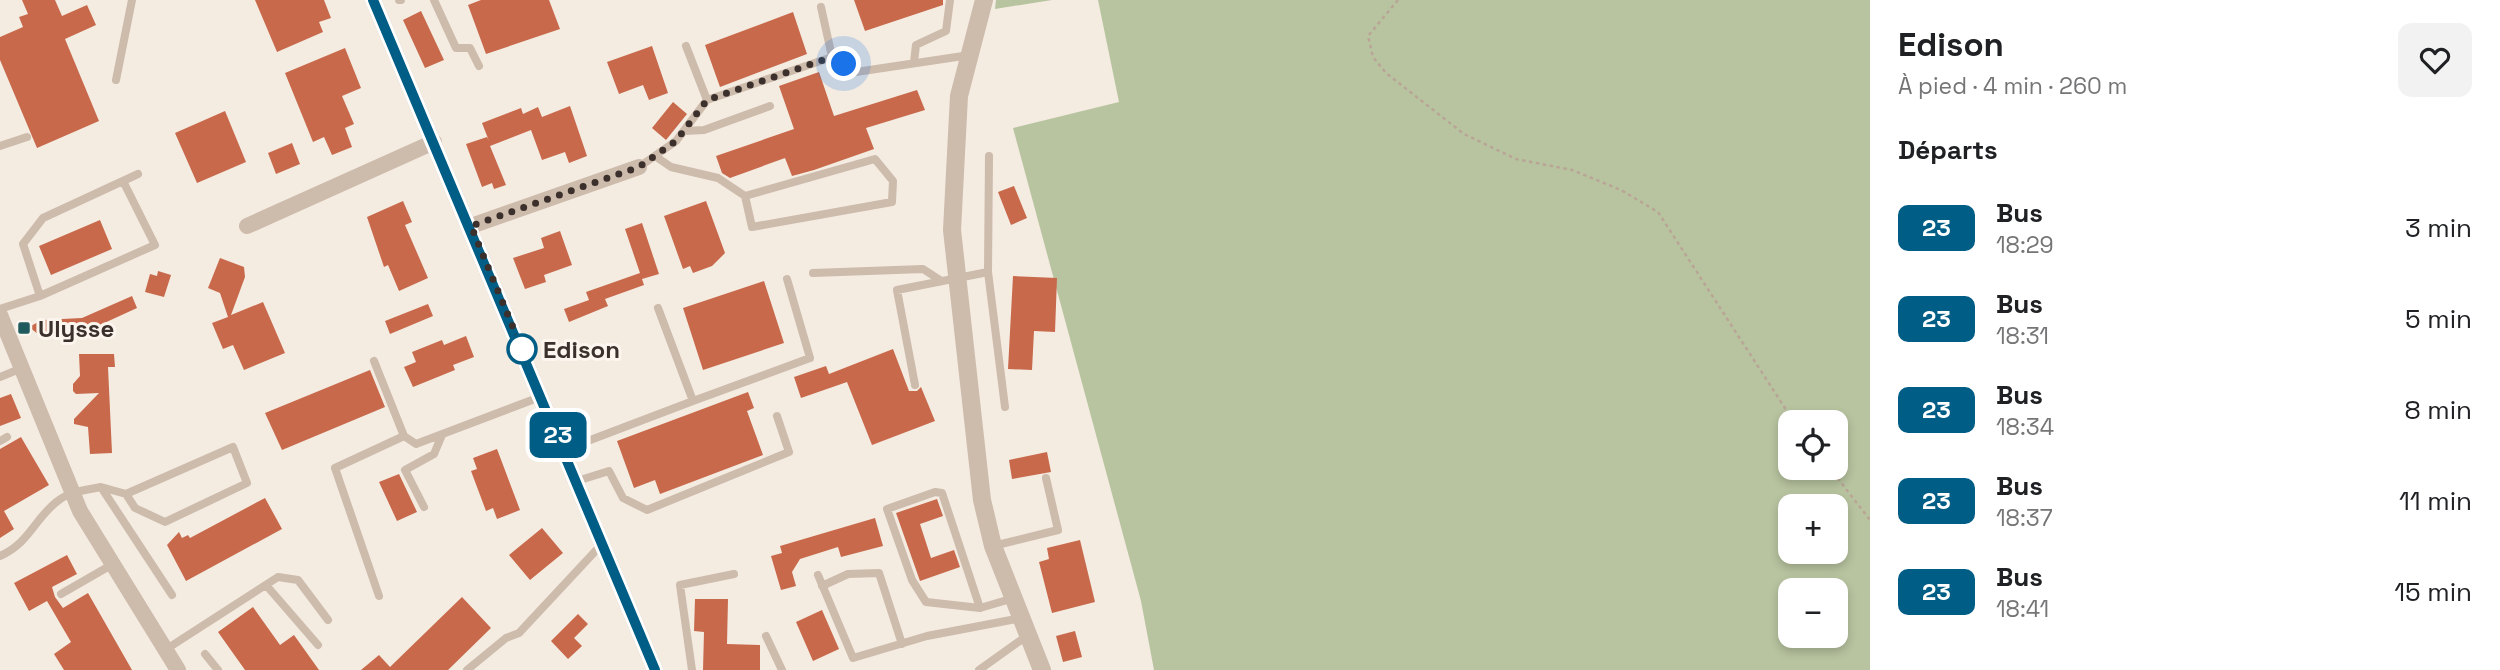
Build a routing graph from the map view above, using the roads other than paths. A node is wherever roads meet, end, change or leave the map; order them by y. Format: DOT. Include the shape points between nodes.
graph roads {
  1 [pos="132,0"];
  2 [pos="373,0"];
  3 [pos="435,0"];
  4 [pos="950,0"];
  5 [pos="984,0"];
  6 [pos="821,7"];
  7 [pos="686,46"];
  8 [pos="970,55"];
  9 [pos="832,57"];
  10 [pos="914,62"];
  11 [pos="479,66"];
  12 [pos="116,80"];
  13 [pos="707,100"];
  14 [pos="770,106"];
  15 [pos="684,131"];
  16 [pos="27,137"];
  17 [pos="434,142"];
  18 [pos="0,146"];
  19 [pos="655,156"];
  20 [pos="989,156"];
  21 [pos="639,167"];
  22 [pos="138,174"];
  23 [pos="123,181"];
  24 [pos="745,196"];
  25 [pos="247,226"];
  26 [pos="471,226"];
  27 [pos="988,272"];
  28 [pos="813,273"];
  29 [pos="787,279"];
  30 [pos="949,279"];
  31 [pos="40,296"];
  32 [pos="658,308"];
  33 [pos="0,309"];
  34 [pos="0,315"];
  35 [pos="6,343"];
  36 [pos="374,361"];
  37 [pos="22,368"];
  38 [pos="0,377"];
  39 [pos="915,385"];
  40 [pos="542,396"];
  41 [pos="693,401"];
  42 [pos="1006,407"];
  43 [pos="777,416"];
  44 [pos="442,435"];
  45 [pos="404,436"];
  46 [pos="564,450"];
  47 [pos="1046,478"];
  48 [pos="577,481"];
  49 [pos="101,487"];
  50 [pos="73,493"];
  51 [pos="126,494"];
  52 [pos="424,507"];
  53 [pos="603,543"];
  54 [pos="993,547"];
  55 [pos="0,556"];
  56 [pos="114,564"];
  57 [pos="734,575"];
  58 [pos="818,575"];
  59 [pos="266,585"];
  60 [pos="822,586"];
  61 [pos="61,594"];
  62 [pos="172,595"];
  63 [pos="379,596"];
  64 [pos="1014,598"];
  65 [pos="980,608"];
  66 [pos="328,620"];
  67 [pos="1026,626"];
  68 [pos="766,636"];
  69 [pos="902,644"];
  70 [pos="318,645"];
  71 [pos="166,649"];
  72 [pos="205,653"];
  73 [pos="178,670"];
  74 [pos="218,670"];
  75 [pos="467,670"];
  76 [pos="655,670"];
  77 [pos="692,670"];
  78 [pos="782,670"];
  79 [pos="979,670"];
  80 [pos="1042,670"];
  1 -- 12 [label="lane"];
  2 -- 17 [label="street"];
  3 -- 11 [label="lane" via="456,48 470,48"];
  4 -- 10 [label="lane" via="946,32 916,45"];
  5 -- 8 [label="street"];
  6 -- 9 [label="lane"];
  7 -- 13 [label="lane"];
  8 -- 10 [label="lane"];
  8 -- 30 [label="street" via="959,96"];
  9 -- 10 [label="lane" via="856,72"];
  9 -- 13 [label="lane"];
  13 -- 15 [label="lane"];
  14 -- 15 [label="lane" via="704,130"];
  15 -- 19 [label="lane"];
  16 -- 18 [label="lane"];
  17 -- 25 [label="street"];
  17 -- 26 [label="street"];
  19 -- 21 [label="lane"];
  19 -- 24 [label="lane" via="671,167 718,178"];
  20 -- 27 [label="lane"];
  21 -- 26 [label="street"];
  22 -- 23 [label="lane"];
  23 -- 31 [label="lane" via="43,218 23,244"];
  23 -- 31 [label="lane" via="155,245"];
  24 -- 24 [label="lane" via="875,159 893,181 892,202 752,227"];
  26 -- 40 [label="street"];
  27 -- 30 [label="lane"];
  27 -- 42 [label="lane"];
  28 -- 30 [label="lane" via="923,269"];
  29 -- 41 [label="lane" via="810,358"];
  30 -- 39 [label="lane" via="897,290"];
  30 -- 54 [label="street"];
  31 -- 33 [label="lane"];
  32 -- 41 [label="lane"];
  34 -- 35 [label="street"];
  35 -- 37 [label="street"];
  36 -- 45 [label="lane"];
  37 -- 38 [label="lane"];
  37 -- 50 [label="street"];
  40 -- 44 [label="lane"];
  40 -- 46 [label="street"];
  41 -- 46 [label="lane"];
  43 -- 48 [label="lane" via="789,452 647,510 623,498 609,471"];
  44 -- 45 [label="lane" via="416,444"];
  44 -- 52 [label="lane" via="434,454 405,470"];
  45 -- 63 [label="lane" via="335,468"];
  46 -- 48 [label="street"];
  47 -- 54 [label="lane" via="1058,530"];
  48 -- 53 [label="street"];
  49 -- 50 [label="lane"];
  49 -- 51 [label="lane"];
  49 -- 62 [label="lane"];
  50 -- 55 [label="lane" via="58,500 17,548"];
  50 -- 56 [label="street"];
  51 -- 51 [label="lane" via="233,447 247,483 165,522 135,508"];
  53 -- 75 [label="lane" via="519,633"];
  53 -- 76 [label="street"];
  54 -- 64 [label="street"];
  56 -- 61 [label="lane"];
  56 -- 71 [label="street"];
  57 -- 77 [label="lane" via="680,584"];
  58 -- 60 [label="lane"];
  59 -- 66 [label="lane" via="278,577 298,580"];
  59 -- 70 [label="lane"];
  59 -- 71 [label="lane"];
  60 -- 69 [label="lane" via="853,658"];
  60 -- 69 [label="lane" via="848,575 878,573"];
  64 -- 65 [label="lane"];
  64 -- 67 [label="street"];
  65 -- 65 [label="lane" via="942,493 887,509 912,580 926,602"];
  67 -- 69 [label="lane"];
  67 -- 79 [label="lane"];
  67 -- 80 [label="street"];
  68 -- 78 [label="lane"];
  71 -- 73 [label="street"];
  72 -- 74 [label="lane"];
}
